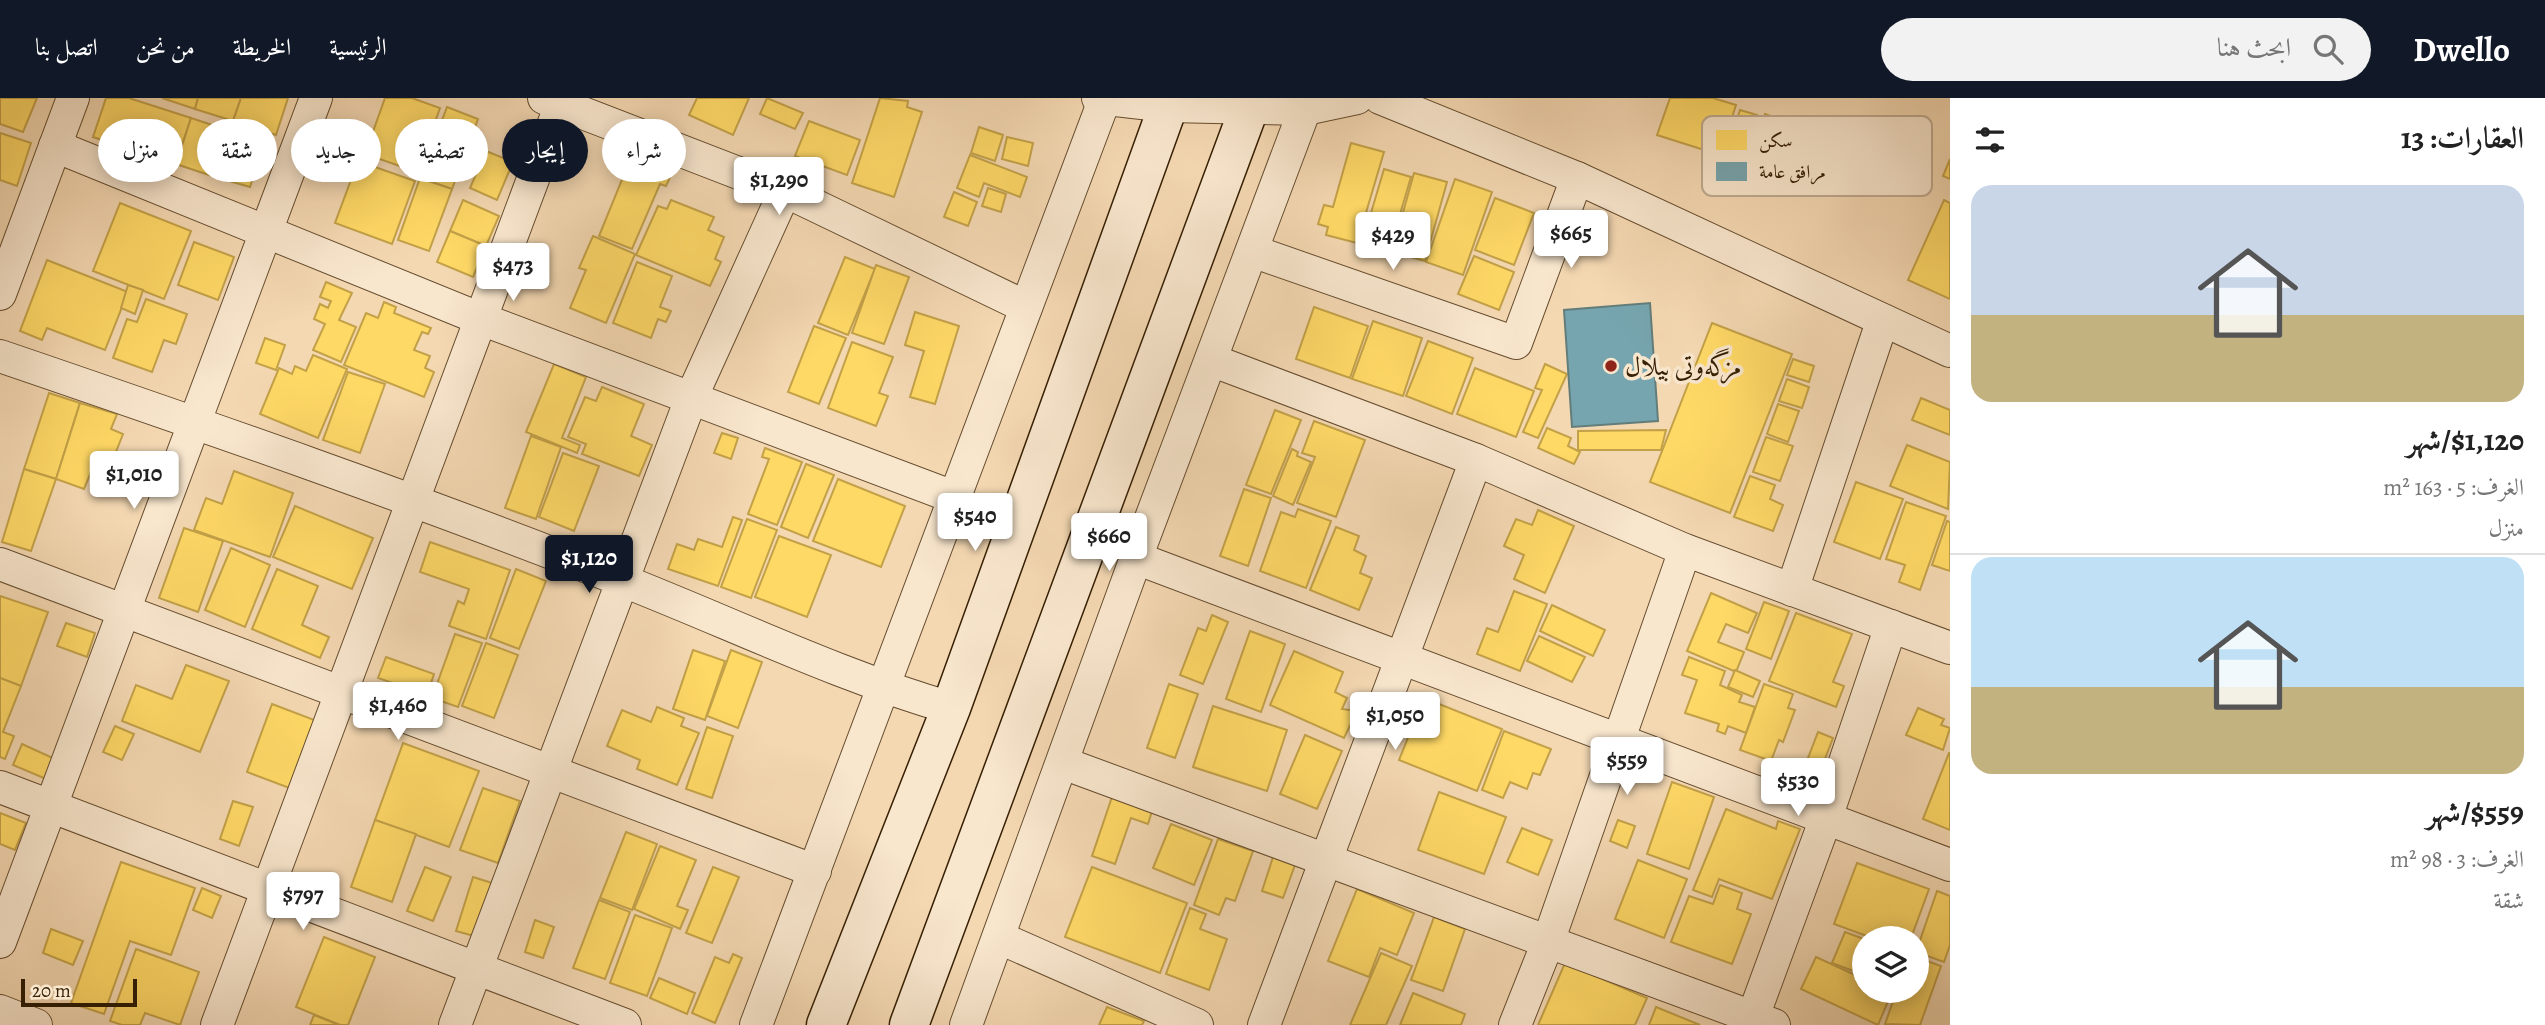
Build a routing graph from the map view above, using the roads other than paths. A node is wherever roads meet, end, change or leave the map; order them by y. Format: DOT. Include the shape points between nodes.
graph roads {
  1 [pos="73,98"];
  2 [pos="316,98"];
  3 [pos="1357,98"];
  4 [pos="1380,98"];
  5 [pos="1102,99"];
  6 [pos="552,101"];
  7 [pos="1169,102"];
  8 [pos="1251,103"];
  9 [pos="1307,103"];
  10 [pos="55,146"];
  11 [pos="1577,178"];
  12 [pos="785,191"];
  13 [pos="267,231"];
  14 [pos="1252,251"];
  15 [pos="0,295"];
  16 [pos="1027,307"];
  17 [pos="481,319"];
  18 [pos="1882,322"];
  19 [pos="1950,351"];
  20 [pos="0,356"];
  21 [pos="1211,359"];
  22 [pos="692,397"];
  23 [pos="194,423"];
  24 [pos="1476,460"];
  25 [pos="956,498"];
  26 [pos="413,501"];
  27 [pos="1685,550"];
  28 [pos="1136,558"];
  29 [pos="0,564"];
  30 [pos="622,580"];
  31 [pos="1792,590"];
  32 [pos="124,611"];
  33 [pos="1891,626"];
  34 [pos="1950,648"];
  35 [pos="1403,659"];
  36 [pos="885,689"];
  37 [pos="341,692"];
  38 [pos="951,708"];
  39 [pos="1619,740"];
  40 [pos="1063,763"];
  41 [pos="551,772"];
  42 [pos="0,788"];
  43 [pos="51,806"];
  44 [pos="1826,818"];
  45 [pos="1325,859"];
  46 [pos="1950,865"];
  47 [pos="815,871"];
  48 [pos="268,890"];
  49 [pos="1000,938"];
  50 [pos="0,942"];
  51 [pos="1548,942"];
  52 [pos="476,970"];
  53 [pos="0,1011"];
  54 [pos="1759,1022"];
  55 [pos="915,1023"];
  56 [pos="36,1025"];
  57 [pos="217,1025"];
  58 [pos="455,1025"];
  59 [pos="625,1025"];
  60 [pos="756,1025"];
  61 [pos="826,1025"];
  62 [pos="966,1025"];
  63 [pos="1197,1025"];
  64 [pos="1264,1025"];
  65 [pos="1515,1025"];
  1 -- 10 [label="street"];
  2 -- 13 [label="street"];
  3 -- 9 [label="street"];
  4 -- 11 [label="street"];
  5 -- 7 [label="street"];
  5 -- 16 [label="street"];
  6 -- 12 [label="street"];
  6 -- 17 [label="street"];
  7 -- 8 [label="street"];
  7 -- 38 [label="main road"];
  8 -- 9 [label="street"];
  8 -- 55 [label="main road"];
  9 -- 14 [label="street"];
  10 -- 13 [label="street"];
  10 -- 15 [label="street"];
  11 -- 14 [label="street" via="1516,343"];
  11 -- 18 [label="street"];
  12 -- 16 [label="street"];
  12 -- 22 [label="street"];
  13 -- 17 [label="street"];
  13 -- 23 [label="street"];
  14 -- 21 [label="street"];
  16 -- 25 [label="street"];
  17 -- 22 [label="street"];
  17 -- 26 [label="street"];
  18 -- 19 [label="street"];
  18 -- 31 [label="street"];
  20 -- 23 [label="street"];
  21 -- 24 [label="street"];
  21 -- 28 [label="street"];
  22 -- 25 [label="street"];
  22 -- 30 [label="street"];
  23 -- 26 [label="street"];
  23 -- 32 [label="street"];
  24 -- 27 [label="street"];
  24 -- 35 [label="street"];
  25 -- 36 [label="street"];
  26 -- 30 [label="street"];
  26 -- 37 [label="street"];
  27 -- 31 [label="street"];
  27 -- 39 [label="street"];
  28 -- 35 [label="street"];
  28 -- 40 [label="street"];
  29 -- 32 [label="street"];
  30 -- 36 [label="street"];
  30 -- 41 [label="street"];
  31 -- 33 [label="street"];
  32 -- 37 [label="street"];
  32 -- 43 [label="street"];
  33 -- 34 [label="street"];
  33 -- 44 [label="street"];
  35 -- 39 [label="street"];
  35 -- 45 [label="street"];
  36 -- 38 [label="street"];
  36 -- 47 [label="street"];
  37 -- 41 [label="street"];
  37 -- 48 [label="street"];
  38 -- 61 [label="main road"];
  39 -- 44 [label="street"];
  39 -- 51 [label="street"];
  40 -- 45 [label="street"];
  40 -- 49 [label="street"];
  41 -- 47 [label="street"];
  41 -- 52 [label="street"];
  42 -- 43 [label="street"];
  43 -- 48 [label="street"];
  43 -- 50 [label="street"];
  44 -- 46 [label="street"];
  44 -- 54 [label="street"];
  45 -- 51 [label="street"];
  45 -- 64 [label="street"];
  47 -- 60 [label="street"];
  48 -- 52 [label="street"];
  48 -- 57 [label="street"];
  49 -- 62 [label="street"];
  49 -- 63 [label="street"];
  51 -- 54 [label="street"];
  51 -- 65 [label="street"];
  52 -- 58 [label="street"];
  52 -- 59 [label="street"];
  53 -- 56 [label="street"];
}
